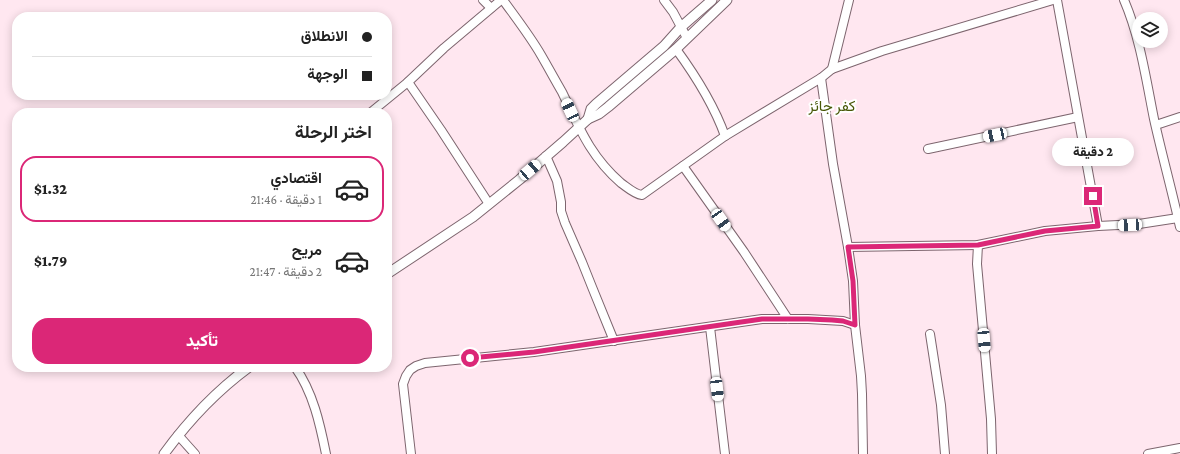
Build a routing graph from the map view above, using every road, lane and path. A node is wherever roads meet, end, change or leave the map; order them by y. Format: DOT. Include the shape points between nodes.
graph roads {
  1 [pos="483,0"];
  2 [pos="502,0"];
  3 [pos="664,0"];
  4 [pos="712,0"];
  5 [pos="727,0"];
  6 [pos="849,0"];
  7 [pos="1053,0"];
  8 [pos="1057,0"];
  9 [pos="1124,0"];
  10 [pos="491,8"];
  11 [pos="681,27"];
  12 [pos="687,38"];
  13 [pos="676,49"];
  14 [pos="832,69"];
  15 [pos="822,78"];
  16 [pos="408,82"];
  17 [pos="392,95"];
  18 [pos="386,100"];
  19 [pos="376,108"];
  20 [pos="1078,117"];
  21 [pos="1180,117"];
  22 [pos="588,119"];
  23 [pos="1156,125"];
  24 [pos="578,127"];
  25 [pos="725,136"];
  26 [pos="928,149"];
  27 [pos="546,156"];
  28 [pos="684,166"];
  29 [pos="489,204"];
  30 [pos="1178,218"];
  31 [pos="1098,226"];
  32 [pos="1180,227"];
  33 [pos="978,245"];
  34 [pos="848,247"];
  35 [pos="392,271"];
  36 [pos="788,319"];
  37 [pos="855,325"];
  38 [pos="710,327"];
  39 [pos="930,334"];
  40 [pos="614,341"];
  41 [pos="242,372"];
  42 [pos="298,372"];
  43 [pos="178,435"];
  44 [pos="1180,448"];
  45 [pos="164,454"];
  46 [pos="195,454"];
  47 [pos="326,454"];
  48 [pos="411,454"];
  49 [pos="725,454"];
  50 [pos="863,454"];
  51 [pos="945,454"];
  52 [pos="992,454"];
  53 [pos="1148,454"];
  1 -- 10 [label="street"];
  2 -- 10 [label="street"];
  2 -- 24 [label="street" via="540,54"];
  3 -- 11 [label="street"];
  4 -- 11 [label="street"];
  5 -- 12 [label="street"];
  6 -- 14 [label="street"];
  7 -- 14 [label="street" via="882,51"];
  8 -- 20 [label="street"];
  9 -- 23 [label="street" via="1136,36"];
  10 -- 16 [label="street"];
  11 -- 12 [label="street"];
  11 -- 22 [label="street" via="664,46 596,104"];
  12 -- 13 [label="street"];
  13 -- 22 [label="street" via="608,107"];
  13 -- 25 [label="street" via="711,104"];
  14 -- 15 [label="street"];
  15 -- 25 [label="street"];
  15 -- 34 [label="street" via="833,164"];
  16 -- 17 [label="street"];
  16 -- 29 [label="street"];
  18 -- 19 [label="street"];
  20 -- 26 [label="street"];
  20 -- 31 [label="street"];
  21 -- 23 [label="street"];
  22 -- 24 [label="street"];
  23 -- 30 [label="street"];
  24 -- 27 [label="street"];
  24 -- 28 [label="street" via="598,160 625,186 640,195"];
  25 -- 28 [label="street"];
  27 -- 29 [label="street"];
  27 -- 40 [label="street" via="557,181 565,223"];
  28 -- 36 [label="street"];
  29 -- 35 [label="street"];
  30 -- 31 [label="street" via="1139,224"];
  30 -- 32 [label="street"];
  31 -- 33 [label="street" via="1045,231"];
  33 -- 34 [label="street"];
  33 -- 52 [label="street" via="977,264"];
  34 -- 37 [label="street"];
  36 -- 37 [label="street" via="832,320"];
  36 -- 38 [label="street" via="752,320"];
  37 -- 50 [label="street" via="862,382"];
  38 -- 40 [label="street"];
  38 -- 49 [label="street"];
  39 -- 51 [label="street" via="941,405"];
  40 -- 48 [label="street" via="425,363 413,368 403,384"];
  41 -- 43 [label="street" via="212,398"];
  42 -- 47 [label="street" via="312,399"];
  43 -- 45 [label="street"];
  43 -- 46 [label="street"];
  44 -- 53 [label="street"];
}
